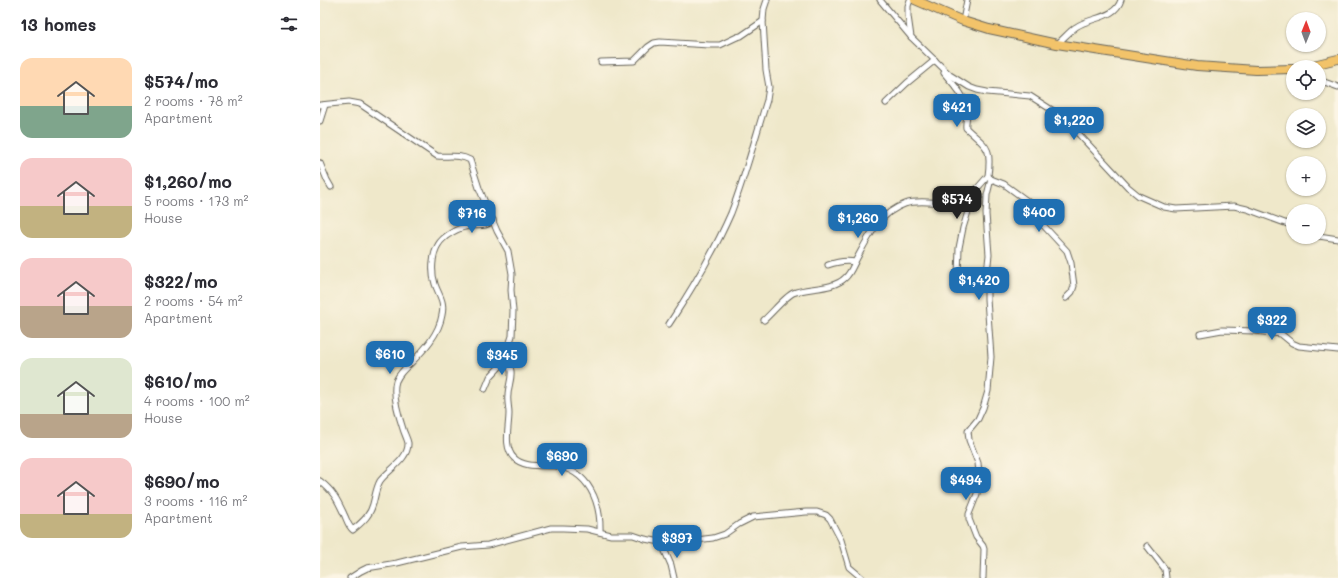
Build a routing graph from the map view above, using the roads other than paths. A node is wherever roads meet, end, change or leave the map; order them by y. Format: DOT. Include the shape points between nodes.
graph roads {
  1 [pos="767,0"];
  2 [pos="880,0"];
  3 [pos="910,0"];
  4 [pos="915,0"];
  5 [pos="968,0"];
  6 [pos="1121,0"];
  7 [pos="763,21"];
  8 [pos="963,22"];
  9 [pos="1070,34"];
  10 [pos="911,37"];
  11 [pos="1058,44"];
  12 [pos="1070,46"];
  13 [pos="1338,59"];
  14 [pos="935,60"];
  15 [pos="600,62"];
  16 [pos="1326,62"];
  17 [pos="939,65"];
  18 [pos="1286,69"];
  19 [pos="1326,83"];
  20 [pos="1338,87"];
  21 [pos="886,103"];
  22 [pos="322,105"];
  23 [pos="320,121"];
  24 [pos="320,163"];
  25 [pos="989,177"];
  26 [pos="332,187"];
  27 [pos="974,192"];
  28 [pos="493,220"];
  29 [pos="1286,223"];
  30 [pos="1326,237"];
  31 [pos="1338,239"];
  32 [pos="855,262"];
  33 [pos="828,265"];
  34 [pos="958,275"];
  35 [pos="1066,298"];
  36 [pos="764,320"];
  37 [pos="669,324"];
  38 [pos="1200,334"];
  39 [pos="1338,350"];
  40 [pos="506,357"];
  41 [pos="485,389"];
  42 [pos="320,481"];
  43 [pos="600,532"];
  44 [pos="661,542"];
  45 [pos="1147,546"];
  46 [pos="350,578"];
  47 [pos="674,578"];
  48 [pos="862,578"];
  49 [pos="983,578"];
  50 [pos="1166,578"];
  1 -- 7 [label="street"];
  2 -- 10 [label="street"];
  3 -- 10 [label="street" via="908,16"];
  4 -- 8 [label="highway"];
  5 -- 8 [label="street"];
  6 -- 9 [label="street" via="1114,10 1076,27"];
  7 -- 15 [label="street" via="745,34 723,44 657,42 634,61"];
  7 -- 37 [label="street" via="769,88 740,188 704,268"];
  8 -- 11 [label="highway"];
  9 -- 11 [label="street"];
  9 -- 12 [label="street"];
  10 -- 14 [label="street"];
  11 -- 12 [label="highway"];
  12 -- 18 [label="highway" via="1197,66"];
  13 -- 16 [label="highway"];
  14 -- 17 [label="street"];
  14 -- 21 [label="street"];
  17 -- 25 [label="street" via="962,96 967,108 966,128 988,151"];
  17 -- 29 [label="street" via="969,87 987,92 1030,96 1052,110 1074,129 1128,187 1153,203 1176,209 1234,206"];
  19 -- 20 [label="street"];
  22 -- 23 [label="street"];
  22 -- 28 [label="street" via="349,102 360,104 437,156 457,155 470,160"];
  24 -- 26 [label="street"];
  25 -- 27 [label="street"];
  25 -- 35 [label="street" via="1026,200 1043,225 1067,251 1074,286"];
  25 -- 49 [label="street" via="986,214 991,357 985,402 978,419 968,432 979,473 977,494 969,519 984,549"];
  27 -- 32 [label="street" via="954,203 908,203 892,211 872,229"];
  27 -- 34 [label="street" via="959,248"];
  28 -- 40 [label="street" via="508,251 512,274 513,329"];
  28 -- 42 [label="street" via="486,225 469,226 455,231 437,246 433,271 434,283 442,301 440,324 428,343 399,375 394,388 394,398 407,441 407,450 403,458 379,483 371,510 364,521 353,530 329,488"];
  30 -- 31 [label="street"];
  32 -- 33 [label="street" via="836,262"];
  32 -- 36 [label="street" via="846,278 840,282 793,293"];
  38 -- 39 [label="street" via="1226,330 1275,333 1299,346"];
  40 -- 41 [label="street" via="490,377"];
  40 -- 43 [label="street" via="511,369 508,394 509,451 519,461 532,466 568,470 583,480 596,500"];
  43 -- 44 [label="street" via="633,535"];
  43 -- 46 [label="street" via="551,528 488,545 367,568"];
  44 -- 47 [label="street"];
  44 -- 48 [label="street" via="713,538 725,534 753,517 817,512 830,519 841,540 849,567"];
  45 -- 50 [label="street" via="1165,569"];
}
